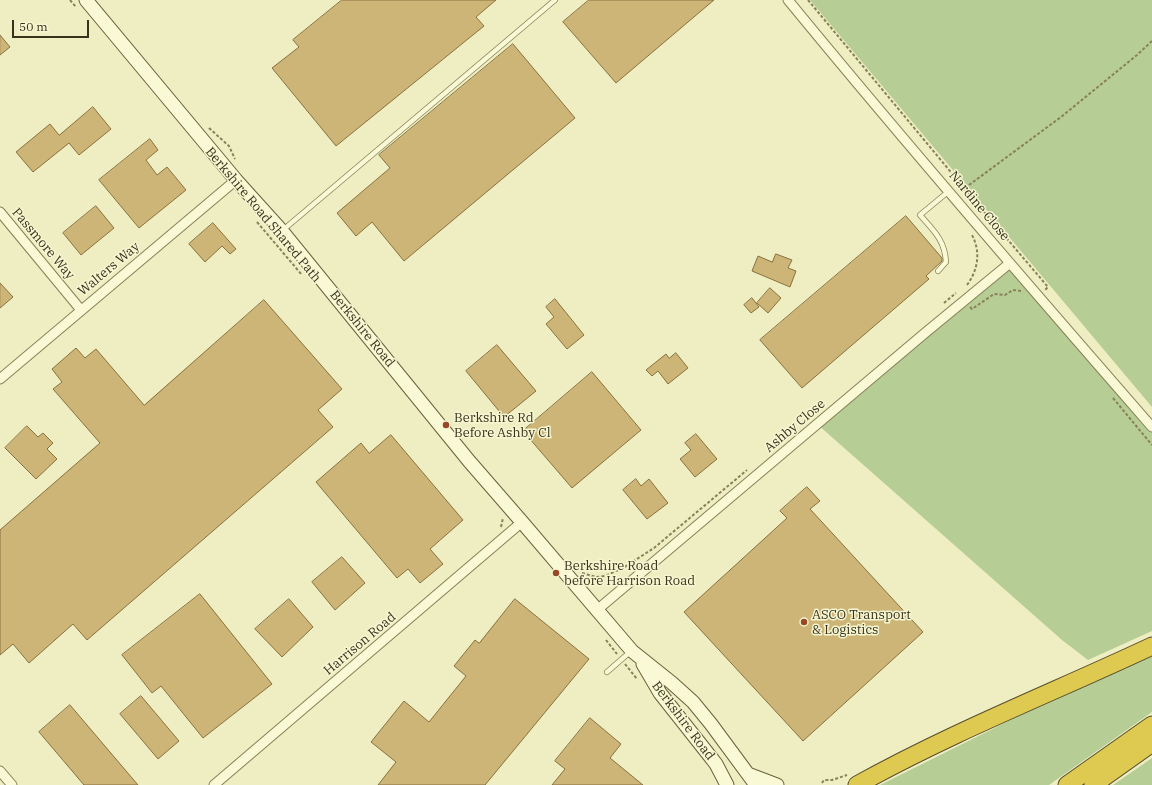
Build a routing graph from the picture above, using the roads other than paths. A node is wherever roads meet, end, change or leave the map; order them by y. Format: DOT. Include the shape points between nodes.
graph roads {
  1 [pos="86,0"];
  2 [pos="555,0"];
  3 [pos="788,0"];
  4 [pos="236,180"];
  5 [pos="949,191"];
  6 [pos="0,212"];
  7 [pos="282,231"];
  8 [pos="1010,263"];
  9 [pos="938,271"];
  10 [pos="81,310"];
  11 [pos="0,379"];
  12 [pos="1152,427"];
  13 [pos="522,522"];
  14 [pos="597,610"];
  15 [pos="1152,646"];
  16 [pos="635,654"];
  17 [pos="607,672"];
  18 [pos="1152,725"];
  19 [pos="1152,744"];
  20 [pos="0,772"];
  21 [pos="752,780"];
  22 [pos="12,785"];
  23 [pos="214,785"];
  24 [pos="727,785"];
  25 [pos="777,785"];
  26 [pos="857,785"];
  27 [pos="1067,785"];
  28 [pos="1093,785"];
  1 -- 4 [label="main road, Berkshire Road"];
  2 -- 7 [label="lane"];
  3 -- 5 [label="street, Nardine Close"];
  4 -- 7 [label="main road, Berkshire Road"];
  4 -- 10 [label="street, Walters Way"];
  5 -- 8 [label="street, Nardine Close"];
  5 -- 9 [label="lane" via="920,215 940,238 946,253 946,262"];
  6 -- 10 [label="street, Passmore Way"];
  7 -- 13 [label="main road, Berkshire Road" via="469,461"];
  8 -- 12 [label="street, Nardine Close"];
  8 -- 14 [label="street, Ashby Close"];
  10 -- 11 [label="street, Walters Way"];
  13 -- 14 [label="main road, Berkshire Road"];
  13 -- 23 [label="street, Harrison Road"];
  14 -- 16 [label="main road, Berkshire Road"];
  15 -- 26 [label="highway" via="930,747"];
  16 -- 17 [label="lane"];
  16 -- 21 [label="main road, Berkshire Road" via="693,702"];
  16 -- 24 [label="main road, Berkshire Road" via="660,693 716,764"];
  18 -- 27 [label="highway"];
  19 -- 28 [label="highway"];
  20 -- 22 [label="street"];
  21 -- 25 [label="main road, Berkshire Road"];
}
